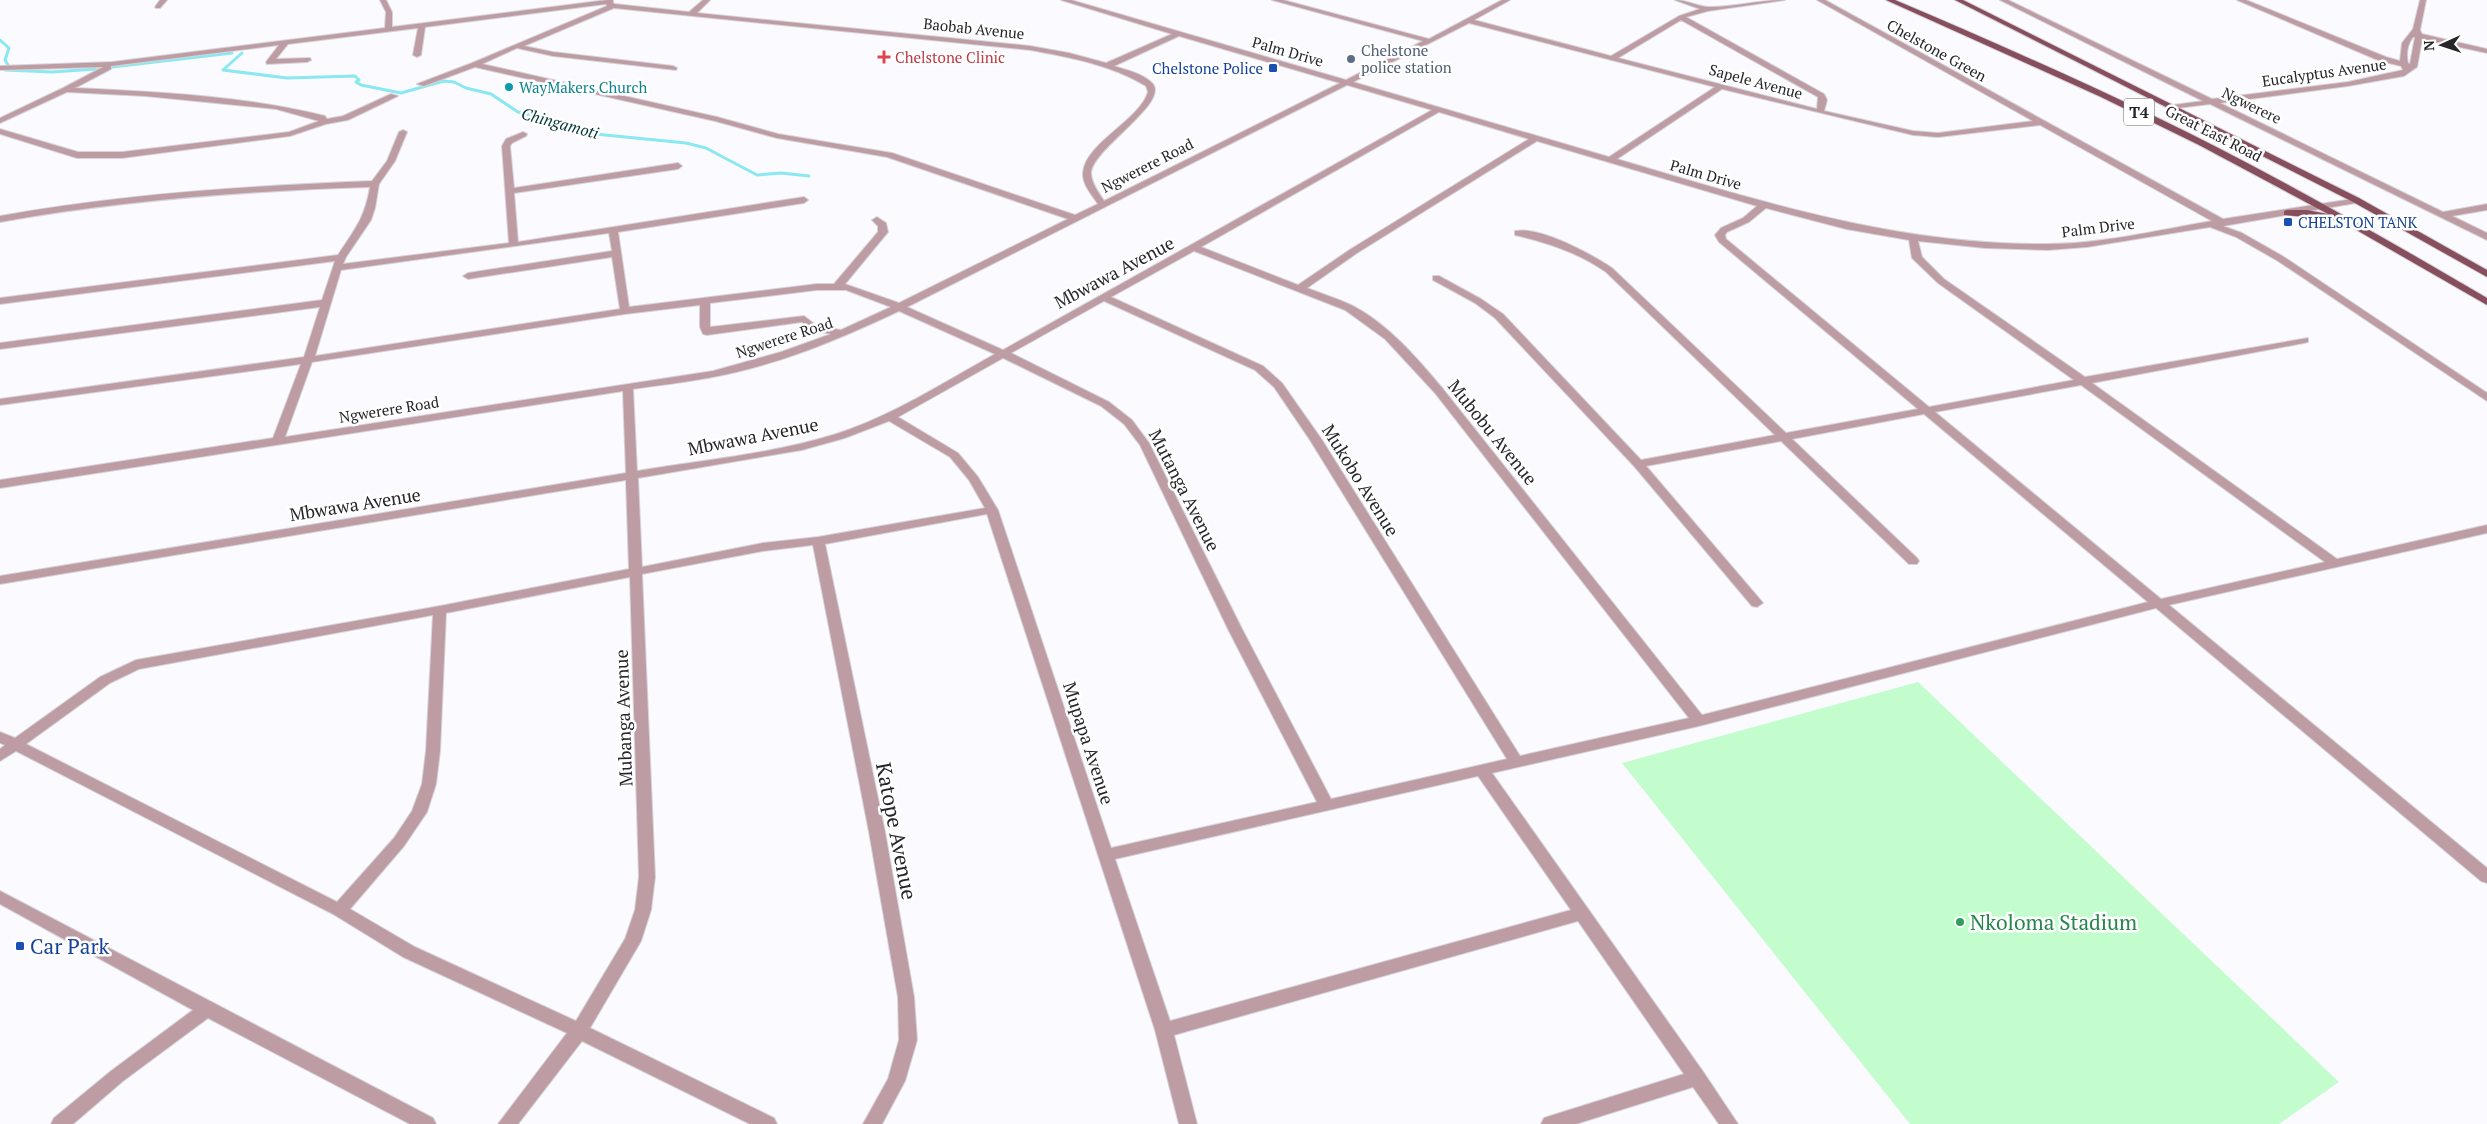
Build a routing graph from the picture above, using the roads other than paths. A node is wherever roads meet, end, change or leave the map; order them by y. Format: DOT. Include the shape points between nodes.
graph roads {
  1 [pos="164,0"];
  2 [pos="383,0"];
  3 [pos="707,0"];
  4 [pos="1064,0"];
  5 [pos="1275,0"];
  6 [pos="1314,0"];
  7 [pos="1507,0"];
  8 [pos="1678,0"];
  9 [pos="1782,0"];
  10 [pos="1820,0"];
  11 [pos="1889,0"];
  12 [pos="1958,0"];
  13 [pos="2003,0"];
  14 [pos="2240,0"];
  15 [pos="2423,0"];
  16 [pos="610,3"];
  17 [pos="1299,6"];
  18 [pos="158,7"];
  19 [pos="1708,9"];
  20 [pos="690,15"];
  21 [pos="1681,17"];
  22 [pos="1468,21"];
  23 [pos="422,26"];
  24 [pos="388,30"];
  25 [pos="2415,33"];
  26 [pos="1179,34"];
  27 [pos="1430,41"];
  28 [pos="285,43"];
  29 [pos="516,46"];
  30 [pos="2487,51"];
  31 [pos="417,55"];
  32 [pos="1614,57"];
  33 [pos="307,60"];
  34 [pos="112,64"];
  35 [pos="475,66"];
  36 [pos="1107,66"];
  37 [pos="0,68"];
  38 [pos="673,68"];
  39 [pos="2408,68"];
  40 [pos="1346,82"];
  41 [pos="421,84"];
  42 [pos="1722,86"];
  43 [pos="66,90"];
  44 [pos="394,96"];
  45 [pos="2214,102"];
  46 [pos="2173,107"];
  47 [pos="1438,110"];
  48 [pos="1820,112"];
  49 [pos="0,121"];
  50 [pos="324,122"];
  51 [pos="2040,123"];
  52 [pos="0,131"];
  53 [pos="402,132"];
  54 [pos="523,134"];
  55 [pos="14,135"];
  56 [pos="1536,138"];
  57 [pos="0,142"];
  58 [pos="1610,160"];
  59 [pos="678,166"];
  60 [pos="375,184"];
  61 [pos="510,191"];
  62 [pos="2294,191"];
  63 [pos="804,200"];
  64 [pos="2356,200"];
  65 [pos="1102,204"];
  66 [pos="1764,205"];
  67 [pos="2323,206"];
  68 [pos="2487,207"];
  69 [pos="2287,213"];
  70 [pos="2443,215"];
  71 [pos="1074,218"];
  72 [pos="0,219"];
  73 [pos="877,220"];
  74 [pos="2352,222"];
  75 [pos="2223,223"];
  76 [pos="2211,225"];
  77 [pos="613,229"];
  78 [pos="1518,233"];
  79 [pos="2487,237"];
  80 [pos="1913,238"];
  81 [pos="514,245"];
  82 [pos="1196,248"];
  83 [pos="618,253"];
  84 [pos="341,257"];
  85 [pos="338,268"];
  86 [pos="2487,274"];
  87 [pos="468,276"];
  88 [pos="1436,278"];
  89 [pos="838,286"];
  90 [pos="1300,288"];
  91 [pos="1103,297"];
  92 [pos="0,301"];
  93 [pos="705,301"];
  94 [pos="2487,302"];
  95 [pos="325,303"];
  96 [pos="899,307"];
  97 [pos="625,311"];
  98 [pos="844,334"];
  99 [pos="2304,340"];
  100 [pos="0,346"];
  101 [pos="1002,353"];
  102 [pos="308,360"];
  103 [pos="2082,380"];
  104 [pos="628,387"];
  105 [pos="2487,398"];
  106 [pos="0,402"];
  107 [pos="1926,410"];
  108 [pos="890,418"];
  109 [pos="1785,437"];
  110 [pos="278,441"];
  111 [pos="1638,464"];
  112 [pos="632,477"];
  113 [pos="0,484"];
  114 [pos="992,510"];
  115 [pos="2487,528"];
  116 [pos="818,541"];
  117 [pos="1913,562"];
  118 [pos="2334,563"];
  119 [pos="636,572"];
  120 [pos="0,580"];
  121 [pos="1757,603"];
  122 [pos="2158,604"];
  123 [pos="440,610"];
  124 [pos="1699,721"];
  125 [pos="0,737"];
  126 [pos="15,745"];
  127 [pos="0,756"];
  128 [pos="1516,762"];
  129 [pos="1482,770"];
  130 [pos="1326,804"];
  131 [pos="1106,855"];
  132 [pos="2487,877"];
  133 [pos="0,897"];
  134 [pos="339,910"];
  135 [pos="1583,914"];
  136 [pos="207,1009"];
  137 [pos="1164,1030"];
  138 [pos="579,1031"];
  139 [pos="1698,1078"];
  140 [pos="60,1124"];
  141 [pos="427,1124"];
  142 [pos="507,1124"];
  143 [pos="768,1124"];
  144 [pos="872,1124"];
  145 [pos="1188,1124"];
  146 [pos="1550,1124"];
  147 [pos="1729,1124"];
  1 -- 18 [label="street"];
  2 -- 24 [label="street" via="389,12"];
  3 -- 20 [label="street"];
  4 -- 26 [label="street, Palm Drive"];
  5 -- 17 [label="street"];
  6 -- 17 [label="street"];
  7 -- 22 [label="street, Ngwerere Road"];
  8 -- 19 [label="street"];
  9 -- 19 [label="street"];
  10 -- 51 [label="street, Chelstone Green"];
  11 -- 62 [label="main road, Great East Road / T4" via="2104,95"];
  12 -- 46 [label="main road, Great East Road / T4"];
  13 -- 45 [label="street, Ngwerere"];
  14 -- 39 [label="street"];
  15 -- 25 [label="street, Eucalyptus Avenue"];
  16 -- 20 [label="street, Baobab Avenue"];
  16 -- 23 [label="street, Baobab Avenue"];
  16 -- 29 [label="street"];
  17 -- 27 [label="street"];
  19 -- 21 [label="street"];
  20 -- 36 [label="street, Baobab Avenue" via="1030,48"];
  21 -- 32 [label="street"];
  21 -- 48 [label="street" via="1821,96"];
  22 -- 27 [label="street, Ngwerere Road"];
  22 -- 32 [label="street, Sapele Avenue"];
  23 -- 24 [label="street, Baobab Avenue"];
  23 -- 31 [label="street"];
  24 -- 28 [label="street, Baobab Avenue"];
  25 -- 30 [label="street"];
  25 -- 39 [label="street, Eucalyptus Avenue"];
  25 -- 39 [label="street, Eucalyptus Avenue" via="2404,43"];
  26 -- 36 [label="street"];
  26 -- 40 [label="street, Palm Drive"];
  27 -- 40 [label="street, Ngwerere Road"];
  28 -- 33 [label="street" via="270,62"];
  28 -- 34 [label="street, Baobab Avenue"];
  29 -- 35 [label="street"];
  29 -- 38 [label="street" via="553,54"];
  32 -- 42 [label="street, Sapele Avenue"];
  34 -- 37 [label="street, Baobab Avenue"];
  34 -- 43 [label="street"];
  35 -- 41 [label="street"];
  35 -- 71 [label="street" via="717,119 777,136 889,155"];
  36 -- 65 [label="street, Baobab Avenue" via="1144,80 1152,92 1145,106 1088,165 1088,181"];
  39 -- 45 [label="street, Eucalyptus Avenue" via="2384,79"];
  40 -- 47 [label="street, Palm Drive"];
  40 -- 65 [label="street, Ngwerere Road"];
  42 -- 48 [label="street, Sapele Avenue"];
  42 -- 58 [label="street"];
  43 -- 49 [label="street"];
  43 -- 50 [label="street" via="276,107 322,118"];
  44 -- 50 [label="street" via="345,118"];
  45 -- 46 [label="street, Eucalyptus Avenue"];
  45 -- 70 [label="street, Ngwerere"];
  46 -- 64 [label="main road, Great East Road / T4"];
  47 -- 56 [label="street, Palm Drive"];
  47 -- 82 [label="street, Mbwawa Avenue"];
  48 -- 51 [label="street, Sapele Avenue" via="1931,136"];
  50 -- 55 [label="street" via="290,134 98,157 77,155"];
  51 -- 75 [label="street, Chelstone Green"];
  52 -- 55 [label="street"];
  53 -- 60 [label="street" via="391,161"];
  54 -- 61 [label="street" via="506,146"];
  55 -- 57 [label="street"];
  56 -- 58 [label="street, Palm Drive"];
  56 -- 90 [label="street"];
  58 -- 66 [label="street, Palm Drive"];
  59 -- 61 [label="street"];
  60 -- 72 [label="street" via="134,198"];
  60 -- 84 [label="street" via="366,220"];
  61 -- 81 [label="street"];
  62 -- 67 [label="main road, Great East Road / T4"];
  62 -- 69 [label="main road" via="2296,207"];
  63 -- 77 [label="street"];
  64 -- 67 [label="street, Palm Drive"];
  64 -- 86 [label="main road, Great East Road / T4"];
  65 -- 71 [label="street, Ngwerere Road"];
  66 -- 80 [label="street, Palm Drive" via="1846,226"];
  66 -- 107 [label="street" via="1746,220 1724,230 1720,235 1722,240"];
  67 -- 69 [label="street, Palm Drive"];
  67 -- 74 [label="main road, Great East Road / T4"];
  68 -- 70 [label="street"];
  69 -- 74 [label="main road" via="2330,216"];
  69 -- 75 [label="street, Palm Drive"];
  70 -- 79 [label="street, Ngwerere"];
  71 -- 96 [label="street, Ngwerere Road"];
  73 -- 89 [label="street" via="883,225 883,232"];
  74 -- 94 [label="main road, Great East Road / T4"];
  75 -- 76 [label="street, Palm Drive"];
  76 -- 80 [label="street, Palm Drive" via="2048,247"];
  76 -- 105 [label="street" via="2239,235 2272,254"];
  77 -- 81 [label="street"];
  77 -- 83 [label="street"];
  78 -- 109 [label="street" via="1570,248 1609,270"];
  80 -- 103 [label="street" via="1917,258 1927,270"];
  81 -- 85 [label="street"];
  82 -- 90 [label="street, Mubobu Avenue"];
  82 -- 91 [label="street, Mbwawa Avenue"];
  83 -- 87 [label="street"];
  83 -- 97 [label="street"];
  84 -- 85 [label="street"];
  84 -- 92 [label="street"];
  85 -- 95 [label="street"];
  88 -- 111 [label="street" via="1478,300 1499,316"];
  89 -- 93 [label="street"];
  89 -- 96 [label="street, Mutanga Avenue"];
  90 -- 124 [label="street, Mubobu Avenue" via="1370,320 1407,355"];
  91 -- 101 [label="street, Mbwawa Avenue"];
  91 -- 128 [label="street, Mukobo Avenue" via="1259,368 1278,385 1316,440"];
  93 -- 97 [label="street"];
  93 -- 98 [label="street" via="707,332 804,319 814,328"];
  95 -- 100 [label="street"];
  95 -- 102 [label="street"];
  96 -- 98 [label="street, Ngwerere Road"];
  96 -- 101 [label="street, Mutanga Avenue"];
  97 -- 102 [label="street"];
  98 -- 104 [label="street, Ngwerere Road" via="752,366"];
  99 -- 103 [label="street"];
  101 -- 108 [label="street, Mbwawa Avenue"];
  101 -- 130 [label="street, Mutanga Avenue" via="1105,404 1128,422 1140,437"];
  102 -- 106 [label="street"];
  102 -- 110 [label="street"];
  103 -- 107 [label="street"];
  103 -- 118 [label="street"];
  104 -- 110 [label="street, Ngwerere Road"];
  104 -- 112 [label="street, Mubanga Avenue"];
  107 -- 109 [label="street"];
  107 -- 122 [label="street"];
  108 -- 112 [label="street, Mbwawa Avenue" via="802,447"];
  108 -- 114 [label="street, Mupapa Avenue" via="954,455 974,479"];
  109 -- 111 [label="street"];
  109 -- 117 [label="street"];
  110 -- 113 [label="street, Ngwerere Road"];
  111 -- 121 [label="street"];
  112 -- 119 [label="street, Mubanga Avenue"];
  112 -- 120 [label="street, Mbwawa Avenue"];
  114 -- 116 [label="street"];
  114 -- 131 [label="street, Mupapa Avenue"];
  115 -- 118 [label="street"];
  116 -- 119 [label="street"];
  116 -- 144 [label="street, Katope Avenue" via="877,832 906,997 908,1040 896,1081"];
  118 -- 122 [label="street"];
  119 -- 123 [label="street"];
  119 -- 138 [label="street, Mubanga Avenue" via="647,877 643,910 633,941"];
  122 -- 124 [label="street"];
  122 -- 132 [label="street"];
  123 -- 126 [label="street" via="136,666 106,680"];
  123 -- 134 [label="street" via="429,784 418,812 399,842"];
  124 -- 128 [label="street"];
  125 -- 126 [label="street"];
  126 -- 127 [label="street"];
  126 -- 134 [label="street"];
  128 -- 129 [label="street"];
  129 -- 130 [label="street"];
  129 -- 135 [label="street"];
  130 -- 131 [label="street"];
  131 -- 137 [label="street, Mupapa Avenue"];
  133 -- 136 [label="street"];
  134 -- 138 [label="street" via="409,952"];
  135 -- 137 [label="street"];
  135 -- 139 [label="street"];
  136 -- 140 [label="street" via="117,1076"];
  136 -- 141 [label="street"];
  137 -- 145 [label="street, Mupapa Avenue"];
  138 -- 142 [label="street, Mubanga Avenue"];
  138 -- 143 [label="street"];
  139 -- 146 [label="street"];
  139 -- 147 [label="street"];
}
